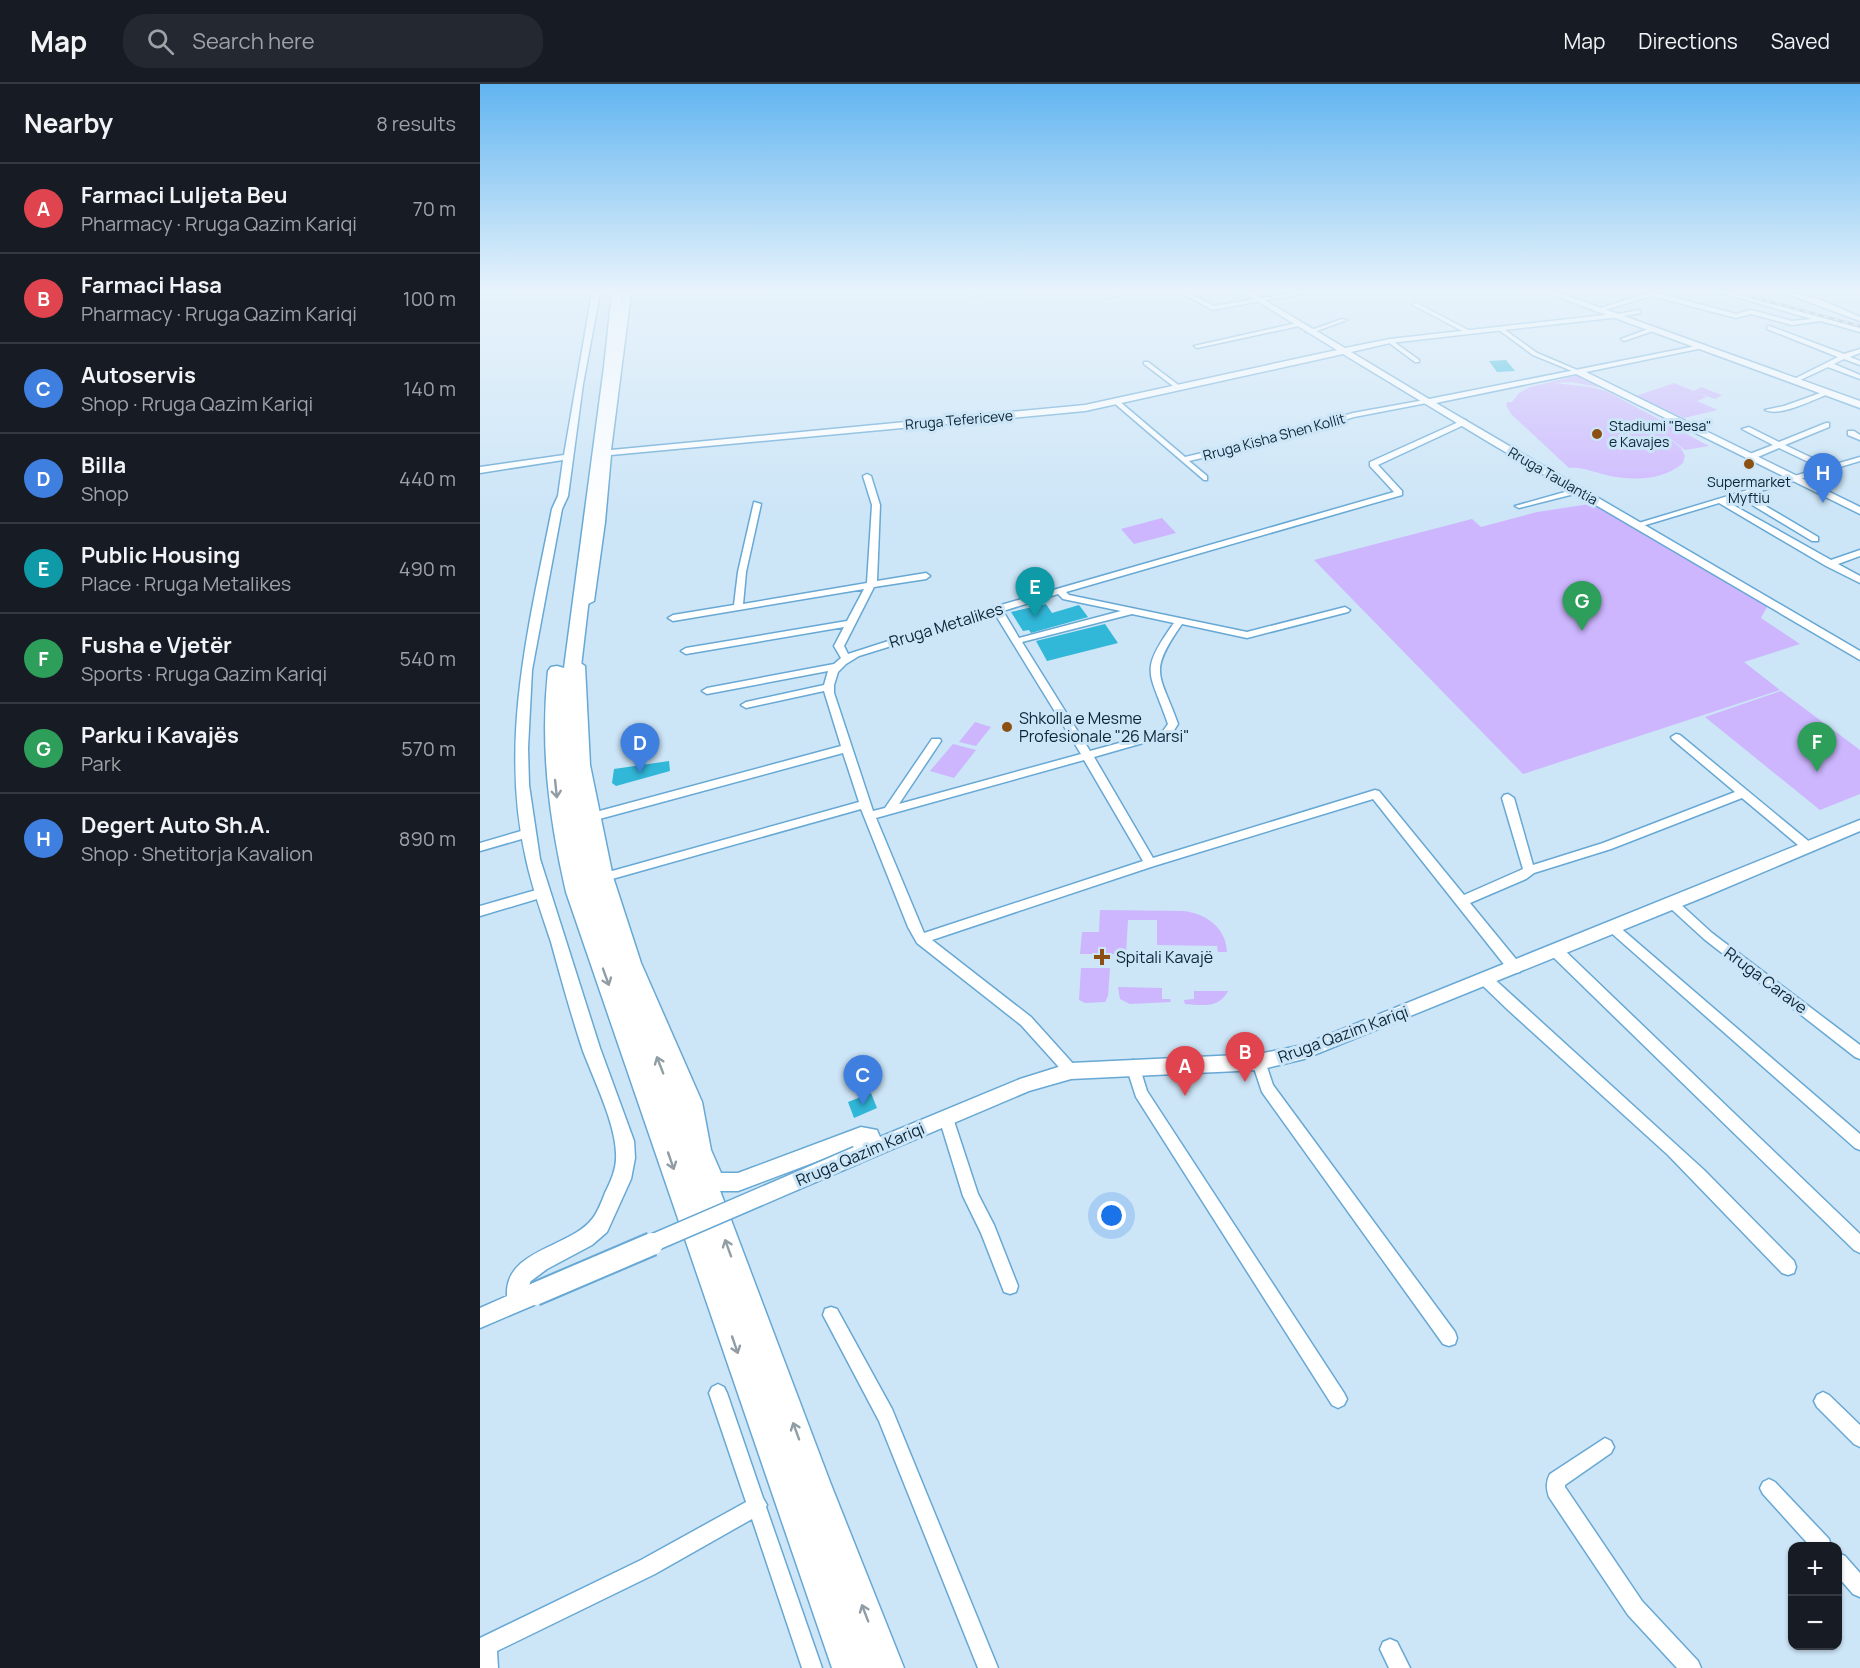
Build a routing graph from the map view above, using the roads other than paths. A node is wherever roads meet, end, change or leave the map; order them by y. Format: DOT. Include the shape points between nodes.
graph roads {
  1 [pos="583,367"];
  2 [pos="600,367"];
  3 [pos="610,367"];
  4 [pos="615,367"];
  5 [pos="1151,367"];
  6 [pos="1269,367"];
  7 [pos="1371,367"];
  8 [pos="1567,367"];
  9 [pos="1603,367"];
  10 [pos="1754,367"];
  11 [pos="1826,367"];
  12 [pos="1835,367"];
  13 [pos="1579,372"];
  14 [pos="1860,376"];
  15 [pos="1794,381"];
  16 [pos="1179,388"];
  17 [pos="1826,393"];
  18 [pos="1430,401"];
  19 [pos="1117,402"];
  20 [pos="1860,405"];
  21 [pos="1768,410"];
  22 [pos="607,413"];
  23 [pos="1463,422"];
  24 [pos="1826,425"];
  25 [pos="1746,429"];
  26 [pos="1851,433"];
  27 [pos="1860,438"];
  28 [pos="1778,445"];
  29 [pos="607,453"];
  30 [pos="567,457"];
  31 [pos="1750,457"];
  32 [pos="1860,459"];
  33 [pos="1184,460"];
  34 [pos="1827,468"];
  35 [pos="480,470"];
  36 [pos="867,476"];
  37 [pos="1204,478"];
  38 [pos="1795,478"];
  39 [pos="1579,490"];
  40 [pos="1740,494"];
  41 [pos="1719,500"];
  42 [pos="757,504"];
  43 [pos="1519,506"];
  44 [pos="1859,510"];
  45 [pos="1787,521"];
  46 [pos="1636,525"];
  47 [pos="1768,528"];
  48 [pos="1815,539"];
  49 [pos="1860,553"];
  50 [pos="1829,564"];
  51 [pos="926,576"];
  52 [pos="1860,580"];
  53 [pos="871,587"];
  54 [pos="1060,591"];
  55 [pos="738,608"];
  56 [pos="997,609"];
  57 [pos="1345,610"];
  58 [pos="1132,611"];
  59 [pos="673,618"];
  60 [pos="1180,621"];
  61 [pos="852,623"];
  62 [pos="1017,641"];
  63 [pos="686,651"];
  64 [pos="1860,655"];
  65 [pos="847,658"];
  66 [pos="835,667"];
  67 [pos="829,687"];
  68 [pos="707,691"];
  69 [pos="746,705"];
  70 [pos="1676,737"];
  71 [pos="936,741"];
  72 [pos="848,747"];
  73 [pos="1087,755"];
  74 [pos="1742,794"];
  75 [pos="1508,798"];
  76 [pos="865,804"];
  77 [pos="889,810"];
  78 [pos="870,816"];
  79 [pos="592,817"];
  80 [pos="1860,825"];
  81 [pos="528,833"];
  82 [pos="480,847"];
  83 [pos="1808,847"];
  84 [pos="1150,863"];
  85 [pos="1530,870"];
  86 [pos="605,877"];
  87 [pos="543,893"];
  88 [pos="1460,902"];
  89 [pos="1673,904"];
  90 [pos="480,912"];
  91 [pos="1613,928"];
  92 [pos="921,939"];
  93 [pos="1556,951"];
  94 [pos="1515,968"];
  95 [pos="1486,980"];
  96 [pos="1860,1053"];
  97 [pos="1259,1062"];
  98 [pos="1133,1066"];
  99 [pos="1071,1071"];
  100 [pos="946,1118"];
  101 [pos="1860,1143"];
  102 [pos="866,1151"];
  103 [pos="1860,1245"];
  104 [pos="1788,1268"];
  105 [pos="1010,1286"];
  106 [pos="526,1298"];
  107 [pos="831,1315"];
  108 [pos="480,1318"];
  109 [pos="1449,1338"];
  110 [pos="718,1393"];
  111 [pos="1338,1399"];
  112 [pos="1823,1401"];
  113 [pos="1860,1438"];
  114 [pos="1605,1447"];
  115 [pos="1769,1488"];
  116 [pos="758,1505"];
  117 [pos="1818,1542"];
  118 [pos="1842,1567"];
  119 [pos="1860,1587"];
  120 [pos="483,1648"];
  121 [pos="1390,1649"];
  122 [pos="488,1668"];
  123 [pos="812,1668"];
  124 [pos="850,1668"];
  125 [pos="886,1668"];
  126 [pos="988,1668"];
  127 [pos="1400,1668"];
  128 [pos="1691,1668"];
  1 -- 30 [label="street"];
  2 -- 124 [label="highway, one-way" via="552,704 559,813 591,934"];
  3 -- 22 [label="highway"];
  4 -- 22 [label="street"];
  5 -- 16 [label="street"];
  6 -- 16 [label="street, Rruga Tefericeve"];
  7 -- 18 [label="street, Rruga Taulantia"];
  8 -- 13 [label="street"];
  9 -- 13 [label="street, Rruga Kisha Shen Kollit"];
  10 -- 15 [label="main road"];
  11 -- 15 [label="street"];
  12 -- 14 [label="street"];
  13 -- 18 [label="street, Rruga Kisha Shen Kollit"];
  13 -- 31 [label="street"];
  15 -- 17 [label="main road"];
  16 -- 19 [label="street, Rruga Tefericeve"];
  17 -- 20 [label="main road"];
  17 -- 21 [label="street"];
  18 -- 23 [label="street, Rruga Taulantia"];
  18 -- 33 [label="street, Rruga Kisha Shen Kollit" via="1353,415"];
  19 -- 29 [label="street, Rruga Tefericeve"];
  19 -- 33 [label="street, Rruga Kisha Shen Kollit"];
  22 -- 29 [label="street"];
  125 -- 22 [label="highway, one-way" via="642,1017 584,848 570,771 568,701"];
  23 -- 39 [label="street, Rruga Taulantia"];
  23 -- 54 [label="street, Rruga Metalikes" via="1373,464 1399,493"];
  24 -- 28 [label="street"];
  25 -- 28 [label="street"];
  26 -- 27 [label="street"];
  28 -- 31 [label="street"];
  28 -- 34 [label="street"];
  29 -- 79 [label="street" via="579,666 582,754"];
  30 -- 35 [label="street"];
  30 -- 81 [label="street" via="563,496 557,509 526,670 521,748"];
  31 -- 38 [label="street"];
  32 -- 34 [label="street"];
  33 -- 37 [label="street"];
  34 -- 38 [label="street"];
  36 -- 53 [label="street" via="876,505"];
  38 -- 40 [label="street"];
  38 -- 44 [label="street"];
  39 -- 43 [label="street"];
  39 -- 46 [label="street, Rruga Taulantia"];
  40 -- 41 [label="street"];
  40 -- 45 [label="street"];
  41 -- 46 [label="street"];
  41 -- 47 [label="street"];
  42 -- 55 [label="street"];
  45 -- 47 [label="street"];
  45 -- 48 [label="street"];
  46 -- 64 [label="street, Rruga Taulantia"];
  47 -- 50 [label="street"];
  49 -- 50 [label="street"];
  50 -- 52 [label="street"];
  51 -- 53 [label="street"];
  53 -- 55 [label="street"];
  53 -- 61 [label="street"];
  54 -- 56 [label="street, Rruga Metalikes"];
  54 -- 58 [label="street" via="1066,597"];
  55 -- 59 [label="street"];
  56 -- 62 [label="street"];
  56 -- 65 [label="street, Rruga Metalikes"];
  57 -- 60 [label="street" via="1251,635"];
  58 -- 60 [label="street"];
  58 -- 62 [label="street"];
  60 -- 73 [label="street" via="1158,653 1153,670 1158,692 1172,719 1172,729"];
  61 -- 63 [label="street"];
  61 -- 65 [label="street" via="839,646"];
  62 -- 73 [label="street"];
  65 -- 66 [label="street, Rruga Metalikes"];
  66 -- 67 [label="street"];
  66 -- 68 [label="street"];
  67 -- 69 [label="street"];
  67 -- 72 [label="street"];
  70 -- 74 [label="street"];
  71 -- 77 [label="street"];
  72 -- 76 [label="street"];
  72 -- 79 [label="street"];
  73 -- 77 [label="street"];
  73 -- 84 [label="street"];
  74 -- 83 [label="street"];
  74 -- 85 [label="street" via="1607,846"];
  75 -- 85 [label="street"];
  76 -- 78 [label="street"];
  76 -- 86 [label="street"];
  77 -- 78 [label="street"];
  78 -- 92 [label="street"];
  79 -- 86 [label="street"];
  80 -- 83 [label="street, Rruga Qazim Kariqi"];
  81 -- 82 [label="street"];
  81 -- 87 [label="street"];
  83 -- 89 [label="street, Rruga Qazim Kariqi"];
  84 -- 88 [label="street" via="1375,794"];
  84 -- 92 [label="street"];
  85 -- 88 [label="street"];
  86 -- 102 [label="street" via="633,963 693,1102 710,1176 717,1182 738,1182 861,1135 870,1136"];
  87 -- 90 [label="street"];
  87 -- 106 [label="street" via="591,1048 625,1141 626,1158 622,1179 600,1225 524,1274 517,1288"];
  88 -- 94 [label="street"];
  89 -- 91 [label="street, Rruga Qazim Kariqi"];
  89 -- 96 [label="street, Rruga Carave" via="1708,936"];
  91 -- 93 [label="street, Rruga Qazim Kariqi"];
  91 -- 101 [label="street"];
  92 -- 99 [label="street" via="1026,1021"];
  93 -- 94 [label="street, Rruga Qazim Kariqi"];
  93 -- 103 [label="street"];
  94 -- 95 [label="street, Rruga Qazim Kariqi"];
  95 -- 97 [label="street, Rruga Qazim Kariqi" via="1304,1052"];
  95 -- 104 [label="street" via="1537,1031 1700,1176"];
  97 -- 98 [label="street, Rruga Qazim Kariqi"];
  97 -- 109 [label="street" via="1267,1088"];
  98 -- 99 [label="street, Rruga Qazim Kariqi"];
  98 -- 111 [label="street" via="1141,1093"];
  99 -- 100 [label="street, Rruga Qazim Kariqi" via="1026,1084"];
  100 -- 102 [label="street, Rruga Qazim Kariqi"];
  100 -- 105 [label="street" via="971,1196"];
  102 -- 106 [label="street, Rruga Qazim Kariqi, bridge"];
  106 -- 108 [label="street, Rruga Qazim Kariqi"];
  107 -- 126 [label="street" via="886,1415"];
  110 -- 116 [label="street"];
  112 -- 113 [label="street"];
  114 -- 128 [label="street" via="1556,1480 1556,1490 1635,1608"];
  115 -- 117 [label="street"];
  116 -- 120 [label="street" via="648,1567"];
  116 -- 123 [label="street"];
  118 -- 119 [label="street"];
  120 -- 122 [label="street"];
  121 -- 127 [label="street"];
}
